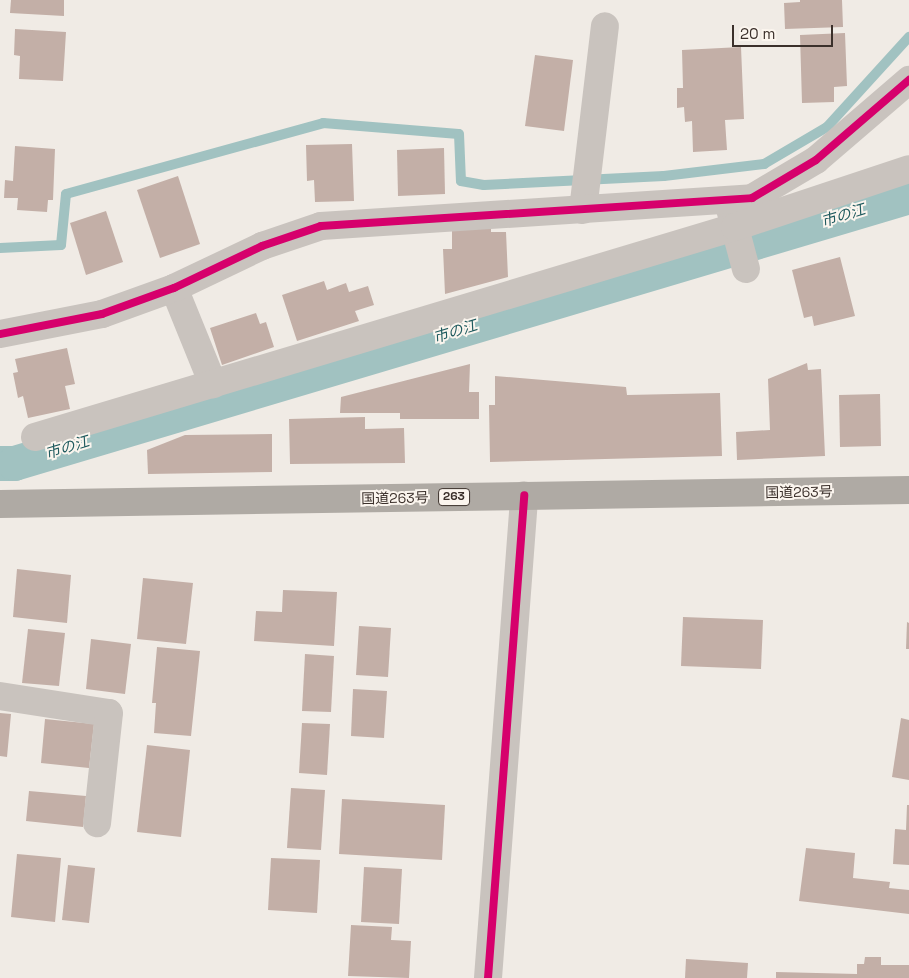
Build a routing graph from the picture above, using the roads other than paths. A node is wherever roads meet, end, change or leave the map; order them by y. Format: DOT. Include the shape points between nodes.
graph roads {
  1 [pos="605,26"];
  2 [pos="909,80"];
  3 [pos="909,169"];
  4 [pos="585,189"];
  5 [pos="727,200"];
  6 [pos="735,227"];
  7 [pos="746,269"];
  8 [pos="174,288"];
  9 [pos="0,334"];
  10 [pos="213,384"];
  11 [pos="35,437"];
  12 [pos="909,490"];
  13 [pos="524,495"];
  14 [pos="0,504"];
  15 [pos="0,696"];
  16 [pos="97,823"];
  17 [pos="488,978"];
  1 -- 4 [label="street"];
  2 -- 5 [label="street" via="816,160 752,198"];
  3 -- 6 [label="street"];
  4 -- 5 [label="street"];
  4 -- 8 [label="street" via="321,226 262,246"];
  5 -- 6 [label="street"];
  6 -- 7 [label="street"];
  6 -- 10 [label="street"];
  8 -- 9 [label="street" via="102,314"];
  8 -- 10 [label="street"];
  10 -- 11 [label="street"];
  12 -- 13 [label="highway, 国道263号 / 263"];
  13 -- 14 [label="highway, 国道263号 / 263"];
  13 -- 17 [label="street"];
  15 -- 16 [label="street" via="109,713"];
}
